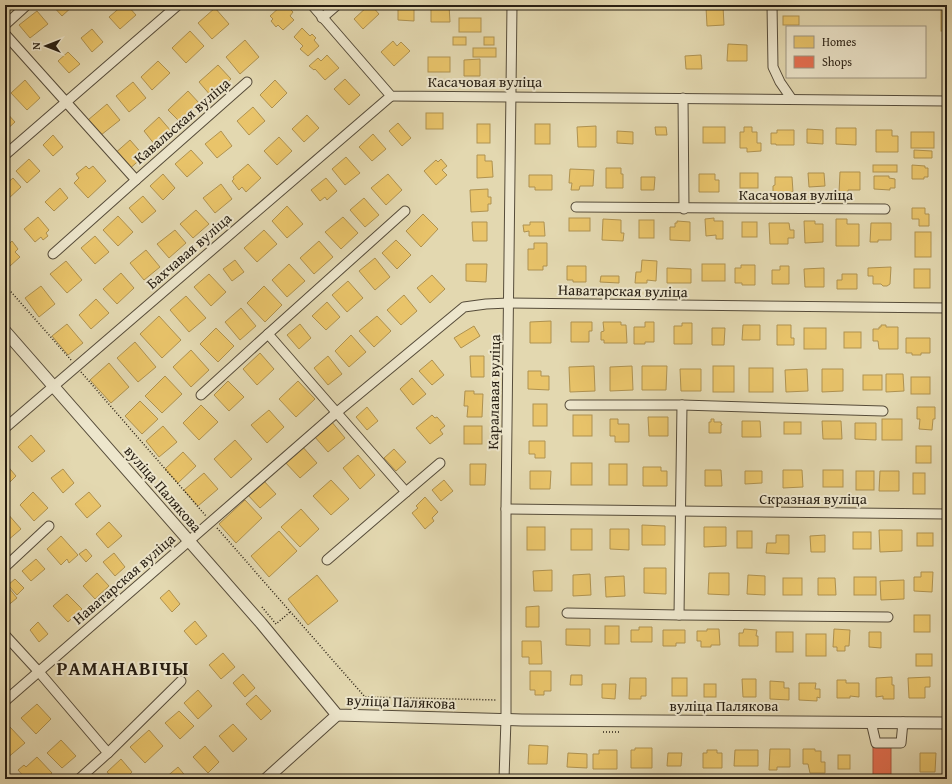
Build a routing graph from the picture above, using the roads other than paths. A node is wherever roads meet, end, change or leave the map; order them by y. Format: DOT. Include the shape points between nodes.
graph roads {
  1 [pos="27,5"];
  2 [pos="178,5"];
  3 [pos="312,5"];
  4 [pos="337,5"];
  5 [pos="512,5"];
  6 [pos="772,5"];
  7 [pos="322,18"];
  8 [pos="5,25"];
  9 [pos="5,34"];
  10 [pos="247,82"];
  11 [pos="391,96"];
  12 [pos="512,96"];
  13 [pos="684,98"];
  14 [pos="791,98"];
  15 [pos="947,101"];
  16 [pos="66,102"];
  17 [pos="5,155"];
  18 [pos="136,180"];
  19 [pos="576,207"];
  20 [pos="684,209"];
  21 [pos="885,210"];
  22 [pos="405,211"];
  23 [pos="53,254"];
  24 [pos="509,303"];
  25 [pos="947,308"];
  26 [pos="5,331"];
  27 [pos="268,334"];
  28 [pos="53,386"];
  29 [pos="201,395"];
  30 [pos="570,405"];
  31 [pos="682,405"];
  32 [pos="884,411"];
  33 [pos="336,413"];
  34 [pos="5,428"];
  35 [pos="440,463"];
  36 [pos="406,492"];
  37 [pos="506,509"];
  38 [pos="680,512"];
  39 [pos="947,514"];
  40 [pos="49,526"];
  41 [pos="189,540"];
  42 [pos="327,560"];
  43 [pos="5,567"];
  44 [pos="567,613"];
  45 [pos="679,615"];
  46 [pos="888,616"];
  47 [pos="5,635"];
  48 [pos="39,672"];
  49 [pos="181,681"];
  50 [pos="5,701"];
  51 [pos="337,715"];
  52 [pos="506,719"];
  53 [pos="871,722"];
  54 [pos="903,722"];
  55 [pos="947,723"];
  56 [pos="108,753"];
  57 [pos="79,779"];
  58 [pos="266,779"];
  59 [pos="504,779"];
  1 -- 8 [label="street"];
  2 -- 16 [label="street"];
  3 -- 7 [label="street"];
  4 -- 7 [label="street"];
  5 -- 12 [label="street, Каралавая вуліца"];
  6 -- 14 [label="street" via="773,66"];
  7 -- 11 [label="street"];
  9 -- 16 [label="street, Кавальская вуліца"];
  10 -- 18 [label="street, Кавальская вуліца"];
  11 -- 12 [label="street, Касачовая вуліца"];
  11 -- 28 [label="street, Бахчавая вуліца"];
  12 -- 13 [label="street, Касачовая вуліца"];
  12 -- 24 [label="street, Каралавая вуліца"];
  13 -- 14 [label="street, Касачовая вуліца"];
  13 -- 20 [label="street"];
  14 -- 15 [label="street, Касачовая вуліца"];
  16 -- 17 [label="street"];
  16 -- 18 [label="street, Кавальская вуліца"];
  18 -- 23 [label="street, Кавальская вуліца"];
  19 -- 20 [label="street, Касачовая вуліца"];
  20 -- 21 [label="street, Касачовая вуліца"];
  22 -- 27 [label="street"];
  24 -- 25 [label="street, Наватарская вуліца"];
  24 -- 33 [label="street, Наватарская вуліца" via="464,308"];
  24 -- 37 [label="street, Каралавая вуліца"];
  26 -- 28 [label="street, вуліца Палякова"];
  27 -- 29 [label="street"];
  27 -- 33 [label="street"];
  28 -- 34 [label="street, Бахчавая вуліца"];
  28 -- 41 [label="street, вуліца Палякова"];
  30 -- 31 [label="street"];
  31 -- 32 [label="street"];
  31 -- 38 [label="street"];
  33 -- 36 [label="street"];
  33 -- 41 [label="street, Наватарская вуліца"];
  35 -- 36 [label="street"];
  36 -- 42 [label="street"];
  37 -- 38 [label="street, Скразная вуліца"];
  37 -- 52 [label="street, Каралавая вуліца"];
  38 -- 39 [label="street, Скразная вуліца"];
  38 -- 45 [label="street"];
  40 -- 43 [label="street"];
  41 -- 48 [label="street, Наватарская вуліца"];
  41 -- 51 [label="street, вуліца Палякова"];
  44 -- 45 [label="street"];
  45 -- 46 [label="street"];
  47 -- 48 [label="street"];
  48 -- 50 [label="street, Наватарская вуліца"];
  48 -- 56 [label="street"];
  49 -- 56 [label="street"];
  51 -- 52 [label="street, вуліца Палякова"];
  51 -- 58 [label="street"];
  52 -- 53 [label="street, вуліца Палякова"];
  52 -- 59 [label="street, Каралавая вуліца"];
  53 -- 54 [label="street, вуліца Палякова"];
  53 -- 54 [label="street" via="876,743 901,743"];
  54 -- 55 [label="street, вуліца Палякова"];
  56 -- 57 [label="street"];
}
